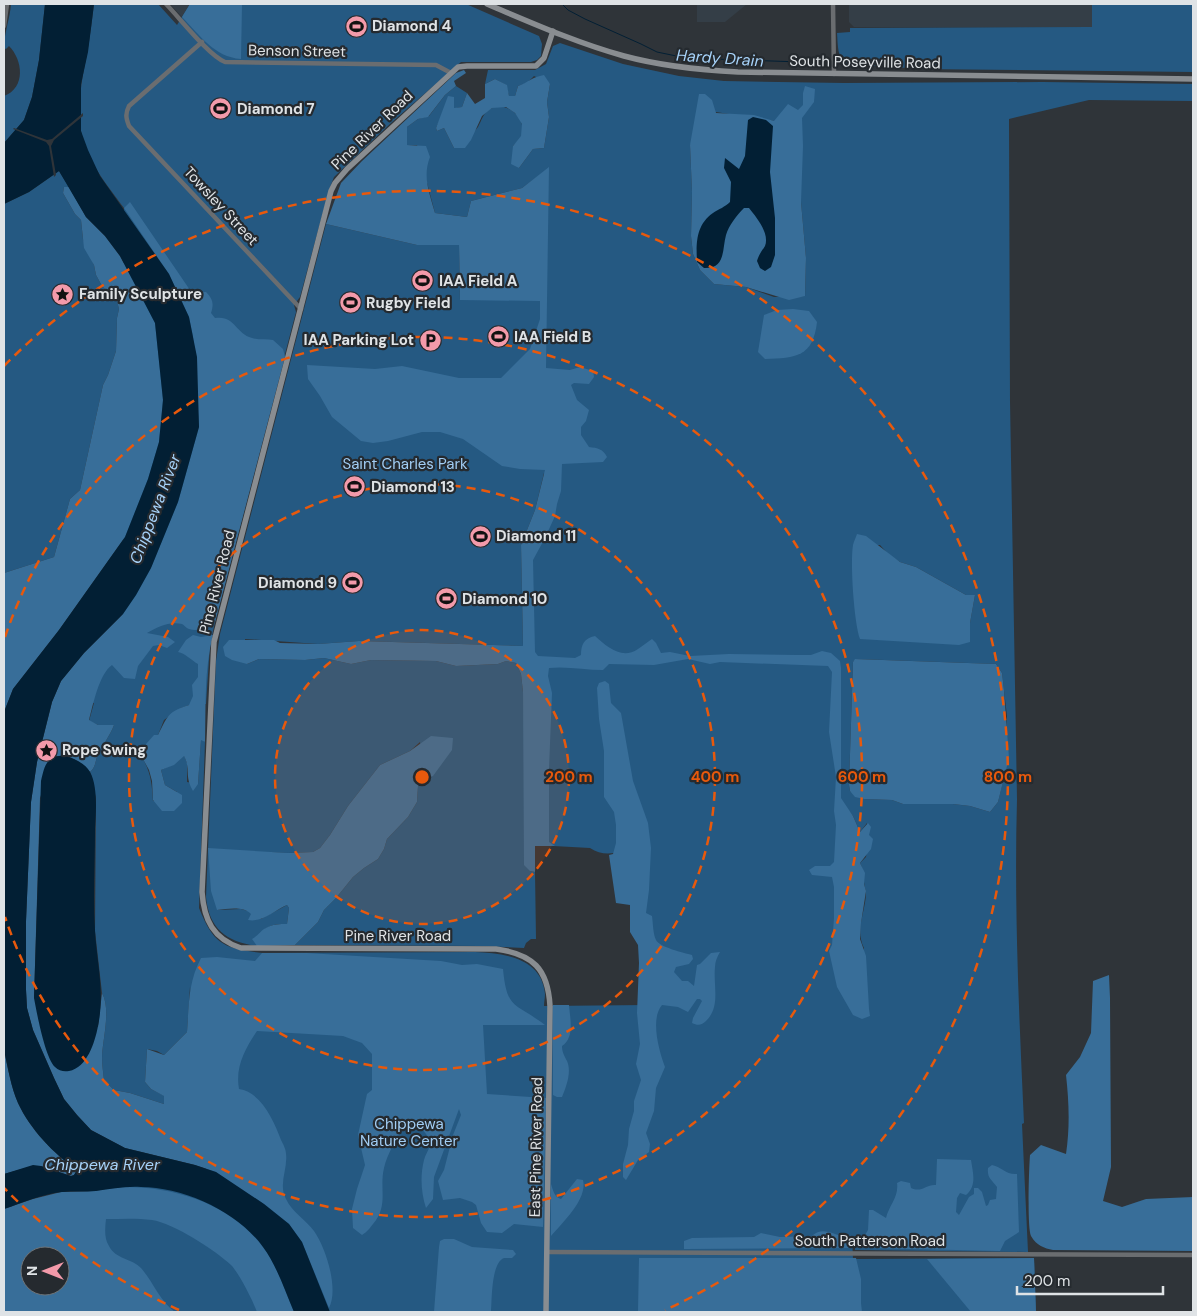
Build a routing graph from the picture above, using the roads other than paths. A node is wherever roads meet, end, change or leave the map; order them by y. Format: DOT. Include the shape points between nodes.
graph roads {
  1 [pos="8,4"];
  2 [pos="166,4"];
  3 [pos="487,4"];
  4 [pos="833,4"];
  5 [pos="4,26"];
  6 [pos="553,31"];
  7 [pos="202,42"];
  8 [pos="451,73"];
  9 [pos="834,74"];
  10 [pos="1193,79"];
  11 [pos="300,309"];
  12 [pos="547,982"];
  13 [pos="547,1252"];
  14 [pos="1193,1255"];
  15 [pos="546,1312"];
  1 -- 5 [label="street"];
  2 -- 7 [label="street, Benson Street"];
  3 -- 6 [label="street, South Poseyville Road"];
  4 -- 9 [label="street"];
  6 -- 8 [label="street, Pine River Road" via="544,58 536,66 468,66 458,67"];
  6 -- 9 [label="street, South Poseyville Road" via="624,56 678,67"];
  7 -- 8 [label="street, Benson Street" via="224,62 436,66"];
  7 -- 11 [label="street, Towsley Street" via="129,106 126,119 129,126"];
  8 -- 11 [label="street, Pine River Road" via="335,183"];
  9 -- 10 [label="street, South Poseyville Road"];
  11 -- 12 [label="street, Pine River Road" via="214,642 202,892 206,917 223,940 242,948 496,949 528,958"];
  12 -- 13 [label="street, East Pine River Road" via="550,1006"];
  13 -- 14 [label="street, South Patterson Road"];
  13 -- 15 [label="street, East Pine River Road"];
}
